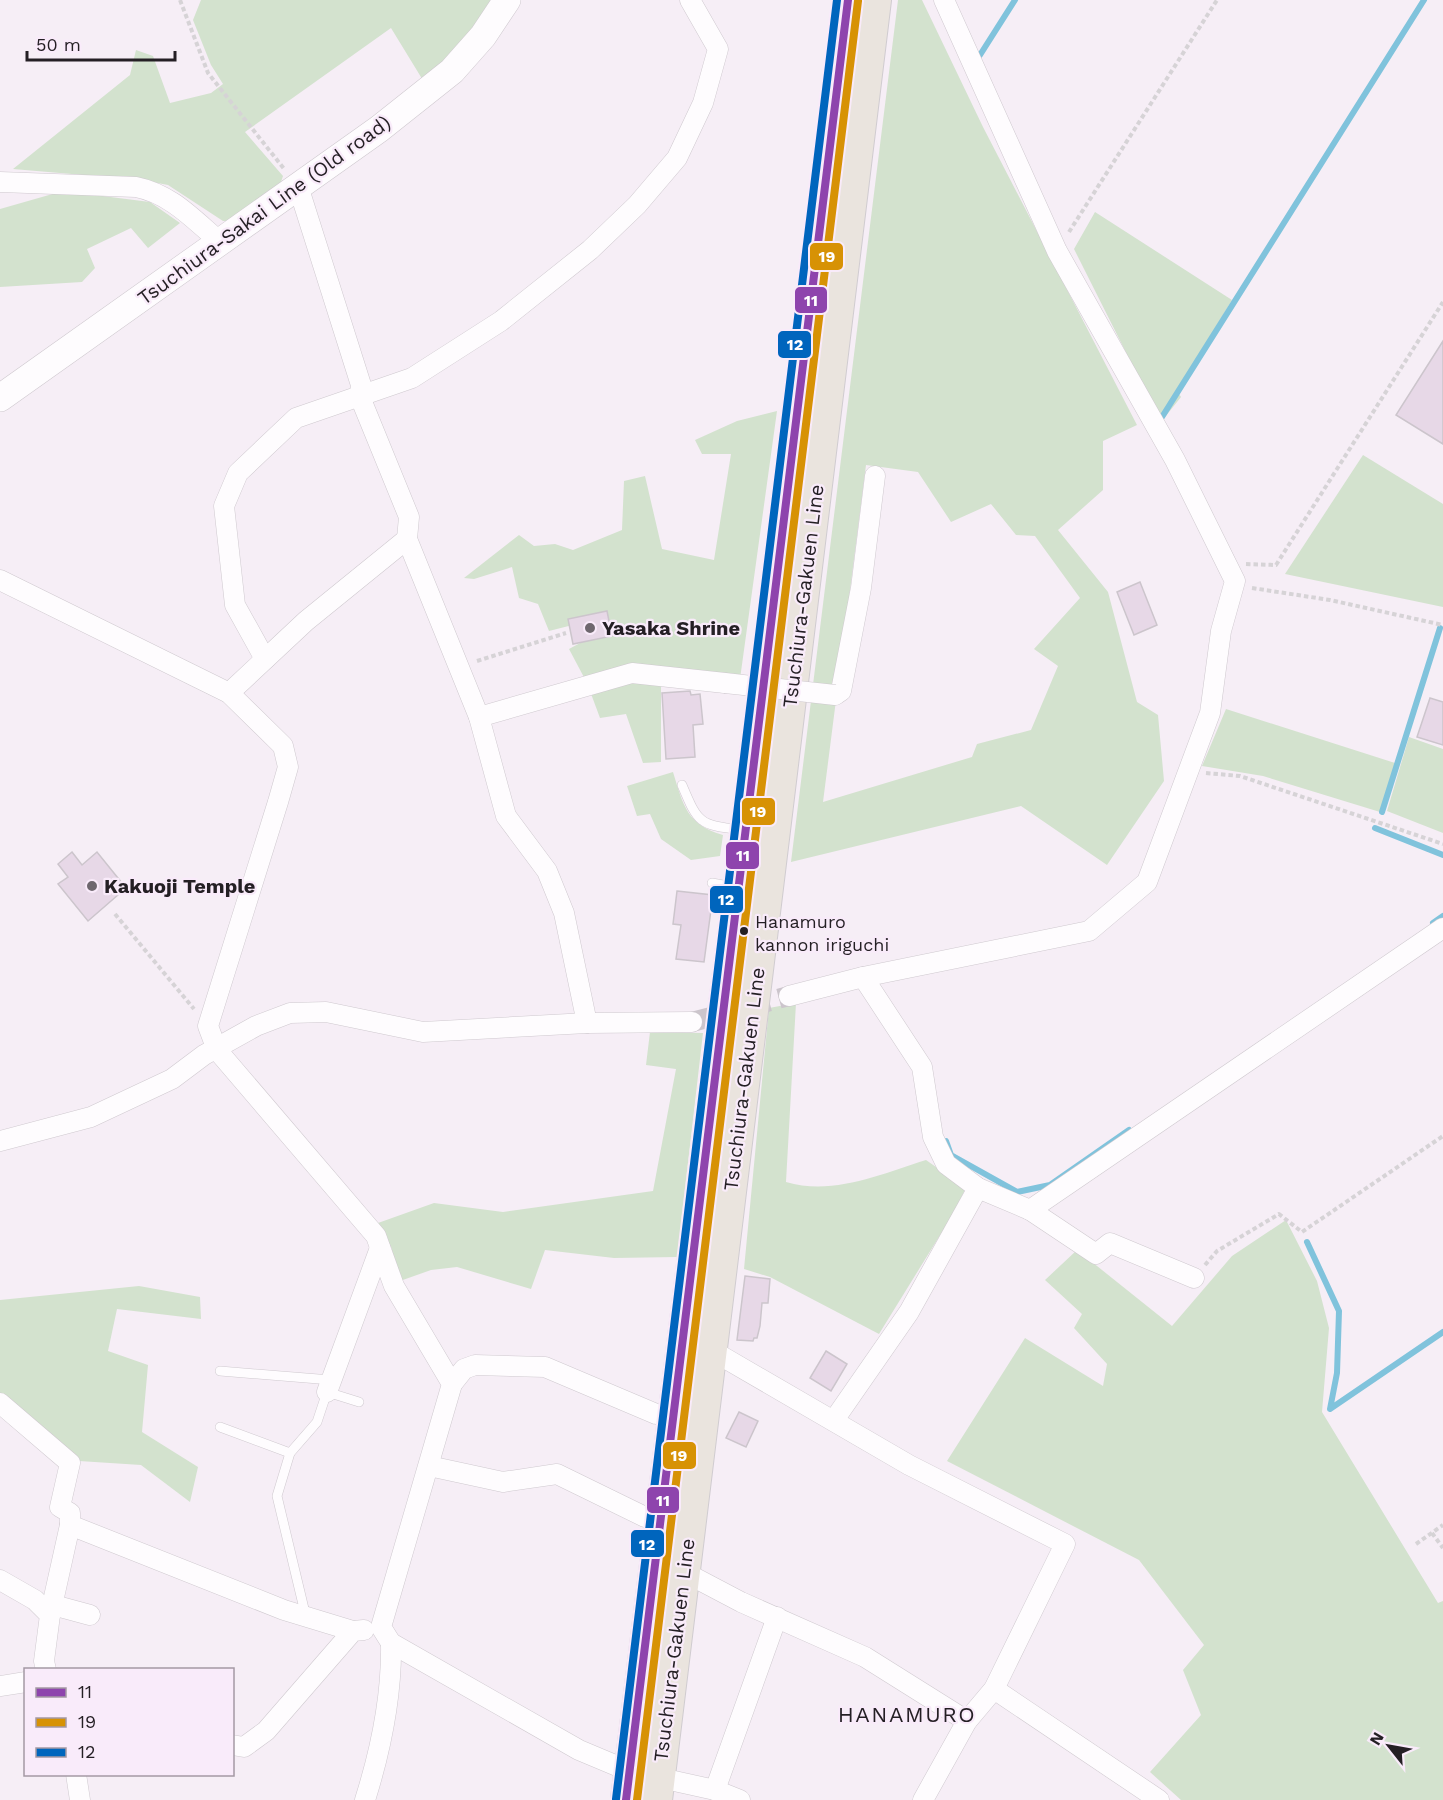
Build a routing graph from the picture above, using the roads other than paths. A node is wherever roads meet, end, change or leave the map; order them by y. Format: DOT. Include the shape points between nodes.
graph roads {
  1 [pos="507,0"];
  2 [pos="690,0"];
  3 [pos="848,0"];
  4 [pos="876,0"];
  5 [pos="944,0"];
  6 [pos="0,182"];
  7 [pos="298,186"];
  8 [pos="220,242"];
  9 [pos="360,397"];
  10 [pos="0,398"];
  11 [pos="875,476"];
  12 [pos="407,539"];
  13 [pos="0,580"];
  14 [pos="265,659"];
  15 [pos="229,693"];
  16 [pos="480,717"];
  17 [pos="682,785"];
  18 [pos="746,831"];
  19 [pos="739,887"];
  20 [pos="1443,928"];
  21 [pos="863,977"];
  22 [pos="789,996"];
  23 [pos="692,1022"];
  24 [pos="587,1023"];
  25 [pos="217,1050"];
  26 [pos="0,1141"];
  27 [pos="978,1188"];
  28 [pos="1030,1210"];
  29 [pos="380,1248"];
  30 [pos="1194,1278"];
  31 [pos="711,1350"];
  32 [pos="220,1371"];
  33 [pos="452,1384"];
  34 [pos="329,1386"];
  35 [pos="359,1402"];
  36 [pos="0,1403"];
  37 [pos="674,1417"];
  38 [pos="834,1420"];
  39 [pos="220,1427"];
  40 [pos="290,1453"];
  41 [pos="429,1467"];
  42 [pos="660,1519"];
  43 [pos="70,1525"];
  44 [pos="684,1572"];
  45 [pos="0,1580"];
  46 [pos="51,1610"];
  47 [pos="90,1615"];
  48 [pos="306,1617"];
  49 [pos="777,1617"];
  50 [pos="353,1631"];
  51 [pos="386,1635"];
  52 [pos="46,1668"];
  53 [pos="24,1682"];
  54 [pos="0,1686"];
  55 [pos="994,1689"];
  56 [pos="967,1721"];
  57 [pos="234,1745"];
  58 [pos="76,1776"];
  59 [pos="628,1786"];
  60 [pos="658,1789"];
  61 [pos="715,1790"];
  62 [pos="80,1800"];
  63 [pos="365,1800"];
  64 [pos="740,1800"];
  65 [pos="923,1800"];
  66 [pos="1159,1800"];
  1 -- 7 [label="street, Tsuchiura-Sakai Line (Old road)" via="483,36 452,70 379,129"];
  2 -- 9 [label="street" via="718,49 703,103 677,158 637,205 590,250 501,321 412,378"];
  3 -- 18 [label="main road, Tsuchiura-Gakuen Line"];
  4 -- 19 [label="main road, Tsuchiura-Gakuen Line"];
  5 -- 21 [label="street" via="1057,251 1175,460 1234,584 1221,631 1210,713 1148,882 1089,931"];
  6 -- 8 [label="street" via="154,191 168,198"];
  7 -- 8 [label="street, Tsuchiura-Sakai Line (Old road)"];
  7 -- 9 [label="street" via="361,385"];
  8 -- 10 [label="street, Tsuchiura-Sakai Line (Old road)"];
  9 -- 12 [label="street" via="409,517"];
  9 -- 14 [label="street" via="296,418 238,473 224,506 235,604"];
  11 -- 16 [label="street, bridge" via="861,588 841,691 835,695 632,673"];
  12 -- 14 [label="street"];
  12 -- 16 [label="street"];
  13 -- 15 [label="street"];
  14 -- 15 [label="street"];
  15 -- 25 [label="street" via="283,746 288,767 208,1026"];
  16 -- 24 [label="street" via="506,816 547,870 564,913"];
  17 -- 18 [label="lane" via="694,814 702,822"];
  18 -- 19 [label="main road, Tsuchiura-Gakuen Line"];
  19 -- 31 [label="main road, Tsuchiura-Gakuen Line"];
  19 -- 37 [label="main road, Tsuchiura-Gakuen Line"];
  20 -- 28 [label="street"];
  21 -- 22 [label="street"];
  21 -- 27 [label="street" via="922,1067 933,1137 946,1164"];
  23 -- 24 [label="street"];
  24 -- 25 [label="street" via="423,1032 326,1012 290,1012 256,1026"];
  25 -- 26 [label="street" via="172,1078 91,1117"];
  25 -- 29 [label="street" via="376,1236"];
  27 -- 28 [label="street"];
  27 -- 38 [label="street" via="909,1312"];
  28 -- 30 [label="street" via="1096,1254 1110,1243"];
  29 -- 33 [label="street" via="394,1286"];
  29 -- 34 [label="street"];
  31 -- 38 [label="street"];
  31 -- 44 [label="main road, Tsuchiura-Gakuen Line"];
  32 -- 34 [label="lane"];
  33 -- 37 [label="street" via="464,1369 476,1365 544,1367 656,1414"];
  33 -- 41 [label="street"];
  34 -- 35 [label="lane"];
  34 -- 40 [label="lane" via="317,1422"];
  36 -- 43 [label="street" via="70,1463 60,1507 70,1513"];
  37 -- 42 [label="main road, Tsuchiura-Gakuen Line"];
  38 -- 55 [label="street" via="909,1465 1065,1544"];
  39 -- 40 [label="lane"];
  40 -- 48 [label="lane" via="277,1496"];
  41 -- 42 [label="street" via="503,1482 557,1474 645,1517"];
  41 -- 51 [label="street"];
  42 -- 59 [label="main road, Tsuchiura-Gakuen Line"];
  43 -- 46 [label="street"];
  43 -- 48 [label="street"];
  44 -- 49 [label="street"];
  44 -- 60 [label="main road, Tsuchiura-Gakuen Line"];
  45 -- 46 [label="street"];
  46 -- 47 [label="street"];
  46 -- 52 [label="street"];
  48 -- 50 [label="street"];
  49 -- 56 [label="street" via="865,1657"];
  49 -- 61 [label="street"];
  50 -- 51 [label="street"];
  50 -- 57 [label="street" via="266,1731 244,1747"];
  51 -- 59 [label="street" via="579,1750"];
  51 -- 63 [label="street" via="391,1668 381,1749"];
  53 -- 54 [label="street"];
  55 -- 56 [label="street"];
  55 -- 66 [label="street"];
  56 -- 65 [label="street"];
  58 -- 62 [label="street"];
  59 -- 60 [label="street"];
  60 -- 61 [label="street"];
  61 -- 64 [label="street"];
}
